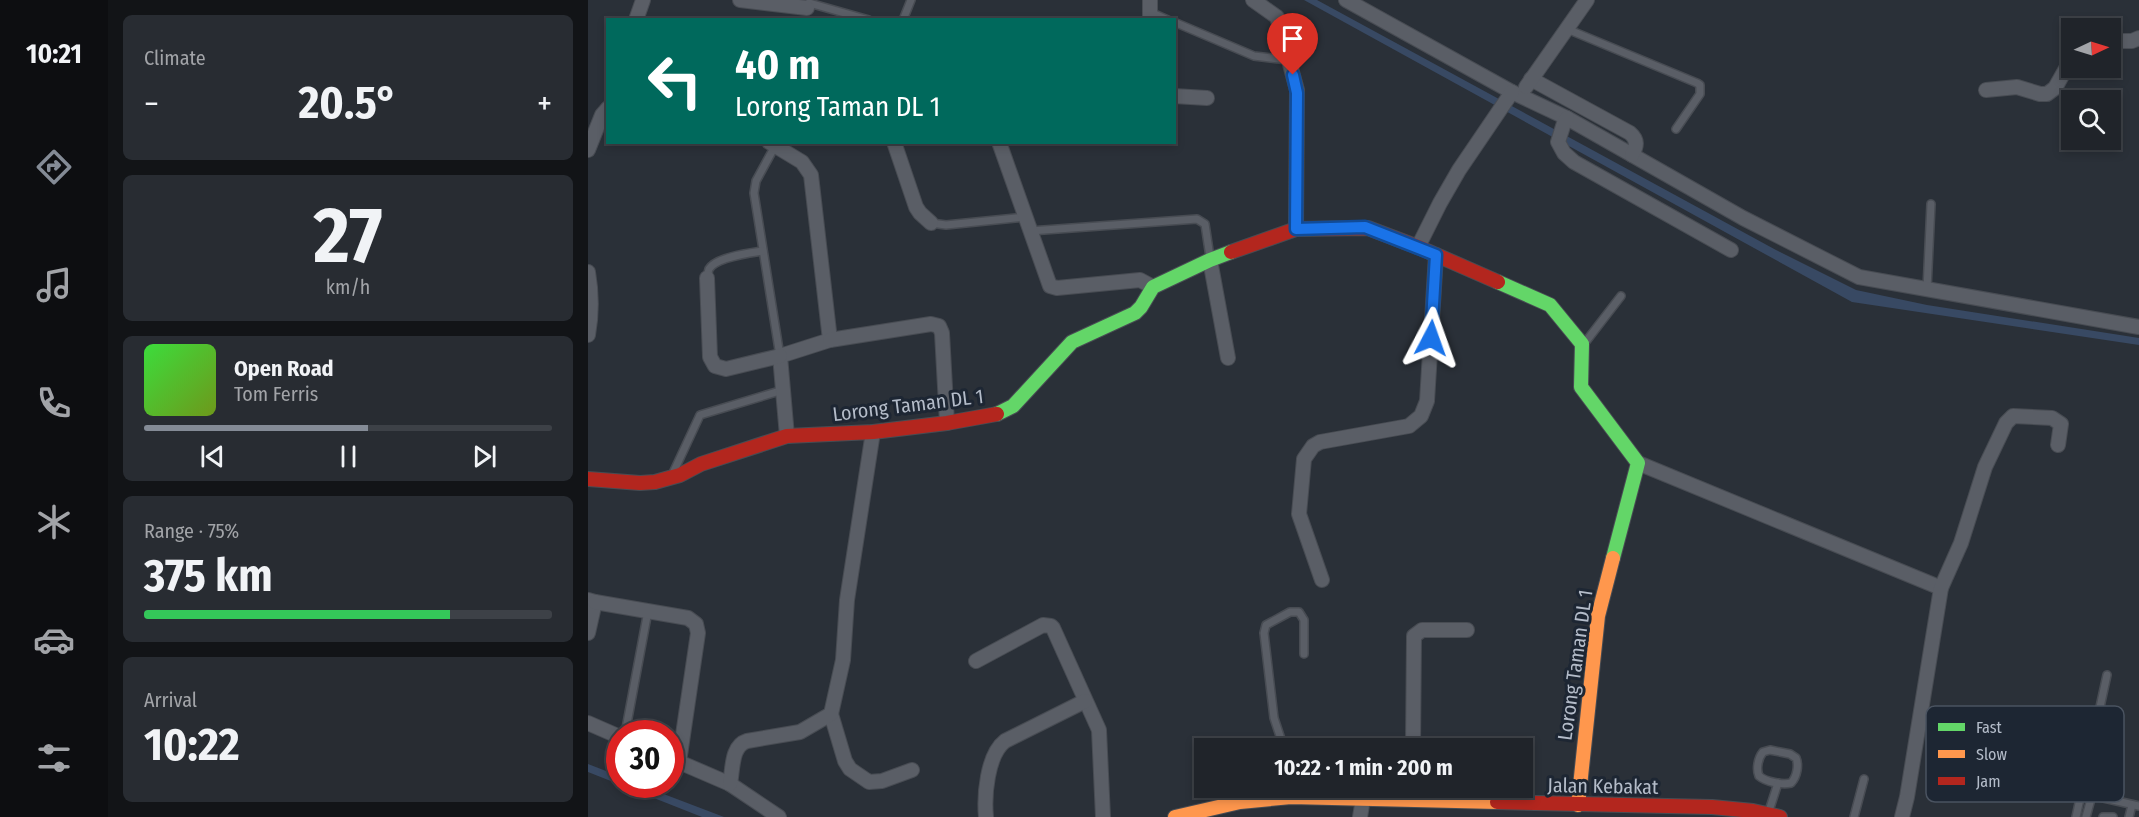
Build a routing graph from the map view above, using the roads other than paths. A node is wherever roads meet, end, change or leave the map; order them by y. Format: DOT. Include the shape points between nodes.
graph roads {
  1 [pos="643,0"];
  2 [pos="740,0"];
  3 [pos="910,0"];
  4 [pos="1253,0"];
  5 [pos="1346,0"];
  6 [pos="1587,0"];
  7 [pos="807,8"];
  8 [pos="1150,10"];
  9 [pos="637,18"];
  10 [pos="859,18"];
  11 [pos="904,18"];
  12 [pos="1164,18"];
  13 [pos="1176,23"];
  14 [pos="1567,29"];
  15 [pos="2139,38"];
  16 [pos="2121,40"];
  17 [pos="1289,60"];
  18 [pos="2061,77"];
  19 [pos="1531,79"];
  20 [pos="1986,90"];
  21 [pos="1176,96"];
  22 [pos="1513,96"];
  23 [pos="1207,98"];
  24 [pos="606,110"];
  25 [pos="1594,112"];
  26 [pos="1566,121"];
  27 [pos="1585,128"];
  28 [pos="1676,129"];
  29 [pos="772,144"];
  30 [pos="895,144"];
  31 [pos="1000,144"];
  32 [pos="588,150"];
  33 [pos="1632,155"];
  34 [pos="1931,204"];
  35 [pos="1025,217"];
  36 [pos="931,223"];
  37 [pos="1296,229"];
  38 [pos="1030,231"];
  39 [pos="1418,247"];
  40 [pos="1731,250"];
  41 [pos="763,251"];
  42 [pos="1436,255"];
  43 [pos="1210,260"];
  44 [pos="588,273"];
  45 [pos="707,278"];
  46 [pos="1153,287"];
  47 [pos="1927,290"];
  48 [pos="1621,296"];
  49 [pos="2139,327"];
  50 [pos="588,335"];
  51 [pos="830,340"];
  52 [pos="1582,346"];
  53 [pos="780,356"];
  54 [pos="1228,358"];
  55 [pos="783,390"];
  56 [pos="947,423"];
  57 [pos="873,432"];
  58 [pos="787,436"];
  59 [pos="2058,445"];
  60 [pos="1638,463"];
  61 [pos="671,478"];
  62 [pos="588,479"];
  63 [pos="1322,580"];
  64 [pos="1941,588"];
  65 [pos="591,601"];
  66 [pos="648,611"];
  67 [pos="1467,630"];
  68 [pos="588,633"];
  69 [pos="1304,654"];
  70 [pos="976,661"];
  71 [pos="2107,675"];
  72 [pos="1085,701"];
  73 [pos="2100,706"];
  74 [pos="831,714"];
  75 [pos="628,720"];
  76 [pos="682,720"];
  77 [pos="588,723"];
  78 [pos="606,731"];
  79 [pos="1281,738"];
  80 [pos="1413,738"];
  81 [pos="684,764"];
  82 [pos="912,770"];
  83 [pos="1864,779"];
  84 [pos="1778,783"];
  85 [pos="730,784"];
  86 [pos="1260,798"];
  87 [pos="1353,798"];
  88 [pos="1373,798"];
  89 [pos="1443,798"];
  90 [pos="1363,799"];
  91 [pos="2079,802"];
  92 [pos="2090,802"];
  93 [pos="2119,802"];
  94 [pos="1578,805"];
  95 [pos="2135,806"];
  96 [pos="1530,810"];
  97 [pos="1637,812"];
  98 [pos="1774,816"];
  99 [pos="779,817"];
  100 [pos="986,817"];
  101 [pos="1102,817"];
  102 [pos="1175,817"];
  103 [pos="1360,817"];
  104 [pos="1854,817"];
  105 [pos="1902,817"];
  106 [pos="2076,817"];
  107 [pos="2086,817"];
  108 [pos="2103,817"];
  109 [pos="2113,817"];
  110 [pos="2129,817"];
  1 -- 9 [label="street"];
  2 -- 7 [label="street"];
  3 -- 11 [label="lane"];
  4 -- 17 [label="street" via="1277,16"];
  5 -- 22 [label="street"];
  6 -- 14 [label="street"];
  7 -- 10 [label="lane"];
  8 -- 12 [label="lane"];
  13 -- 17 [label="lane" via="1254,56"];
  14 -- 19 [label="street"];
  14 -- 28 [label="lane" via="1697,83 1700,94"];
  15 -- 16 [label="street"];
  17 -- 37 [label="street" via="1297,93"];
  18 -- 20 [label="street" via="2048,94 2017,87"];
  19 -- 22 [label="street"];
  19 -- 25 [label="street"];
  21 -- 23 [label="street"];
  22 -- 26 [label="street"];
  22 -- 39 [label="street" via="1440,203"];
  24 -- 32 [label="street"];
  25 -- 27 [label="street"];
  25 -- 33 [label="street" via="1634,136 1637,146"];
  26 -- 27 [label="street"];
  26 -- 40 [label="street" via="1558,142 1574,162"];
  27 -- 33 [label="street"];
  29 -- 41 [label="lane" via="754,189"];
  29 -- 51 [label="street" via="802,162 811,175"];
  30 -- 36 [label="street" via="916,207"];
  31 -- 35 [label="street"];
  33 -- 47 [label="street" via="1743,218 1858,276"];
  34 -- 47 [label="lane"];
  35 -- 36 [label="lane"];
  35 -- 38 [label="street"];
  37 -- 39 [label="street, Lorong Taman DL 1" via="1365,227"];
  37 -- 43 [label="street, Lorong Taman DL 1"];
  38 -- 43 [label="lane" via="1198,219 1206,227"];
  38 -- 46 [label="street" via="1048,283 1054,287 1140,280"];
  39 -- 42 [label="street, Lorong Taman DL 1"];
  41 -- 45 [label="lane" via="717,262"];
  41 -- 53 [label="lane"];
  42 -- 52 [label="street, Lorong Taman DL 1" via="1548,303"];
  42 -- 63 [label="street" via="1427,401 1421,416 1409,426 1320,442 1304,459 1300,517"];
  43 -- 46 [label="street, Lorong Taman DL 1"];
  43 -- 54 [label="street"];
  44 -- 50 [label="street" via="592,294"];
  45 -- 53 [label="street" via="710,357 715,366 726,369"];
  46 -- 56 [label="street, Lorong Taman DL 1" via="1134,312 1072,342 1006,411"];
  47 -- 49 [label="street"];
  48 -- 52 [label="lane"];
  51 -- 53 [label="street"];
  51 -- 56 [label="street" via="939,326"];
  52 -- 60 [label="street" via="1581,387"];
  53 -- 55 [label="street"];
  55 -- 58 [label="street"];
  55 -- 61 [label="lane" via="700,415"];
  56 -- 57 [label="street, Lorong Taman DL 1"];
  57 -- 58 [label="street, Lorong Taman DL 1"];
  57 -- 74 [label="street" via="847,600 843,660"];
  58 -- 61 [label="street, Lorong Taman DL 1"];
  59 -- 64 [label="street" via="2061,424 2052,418 2013,416 2006,423 1985,467"];
  60 -- 64 [label="street"];
  60 -- 94 [label="street, Lorong Taman DL 1" via="1598,616"];
  61 -- 62 [label="street, Lorong Taman DL 1" via="640,483"];
  64 -- 105 [label="street"];
  65 -- 66 [label="street"];
  65 -- 68 [label="street"];
  66 -- 75 [label="lane"];
  66 -- 76 [label="street" via="688,618 698,628"];
  67 -- 80 [label="street" via="1422,630 1414,636"];
  69 -- 79 [label="lane" via="1304,620 1299,612 1290,612 1266,625 1274,718"];
  70 -- 72 [label="street" via="1043,625 1050,626"];
  71 -- 73 [label="lane"];
  72 -- 100 [label="street" via="998,748 990,771"];
  72 -- 101 [label="street" via="1099,732"];
  74 -- 82 [label="street" via="844,761 850,769 869,782"];
  74 -- 85 [label="street" via="800,732 743,742 736,751"];
  77 -- 78 [label="street"];
  81 -- 85 [label="street"];
  83 -- 104 [label="lane"];
  84 -- 84 [label="lane" via="1794,780 1797,761 1790,754 1767,750 1759,758 1758,776"];
  84 -- 98 [label="lane"];
  85 -- 99 [label="street"];
  86 -- 102 [label="street, Jalan Kebakat"];
  87 -- 90 [label="street, Jalan Kebakat"];
  88 -- 90 [label="street, Jalan Kebakat"];
  89 -- 96 [label="street, Jalan Kebakat"];
  90 -- 103 [label="street"];
  91 -- 106 [label="lane"];
  92 -- 107 [label="lane"];
  93 -- 95 [label="lane"];
  94 -- 96 [label="street, Jalan Kebakat"];
  94 -- 97 [label="street, Jalan Kebakat"];
  95 -- 110 [label="lane"];
  97 -- 98 [label="street, Jalan Kebakat" via="1712,807"];
  108 -- 109 [label="lane"];
}
